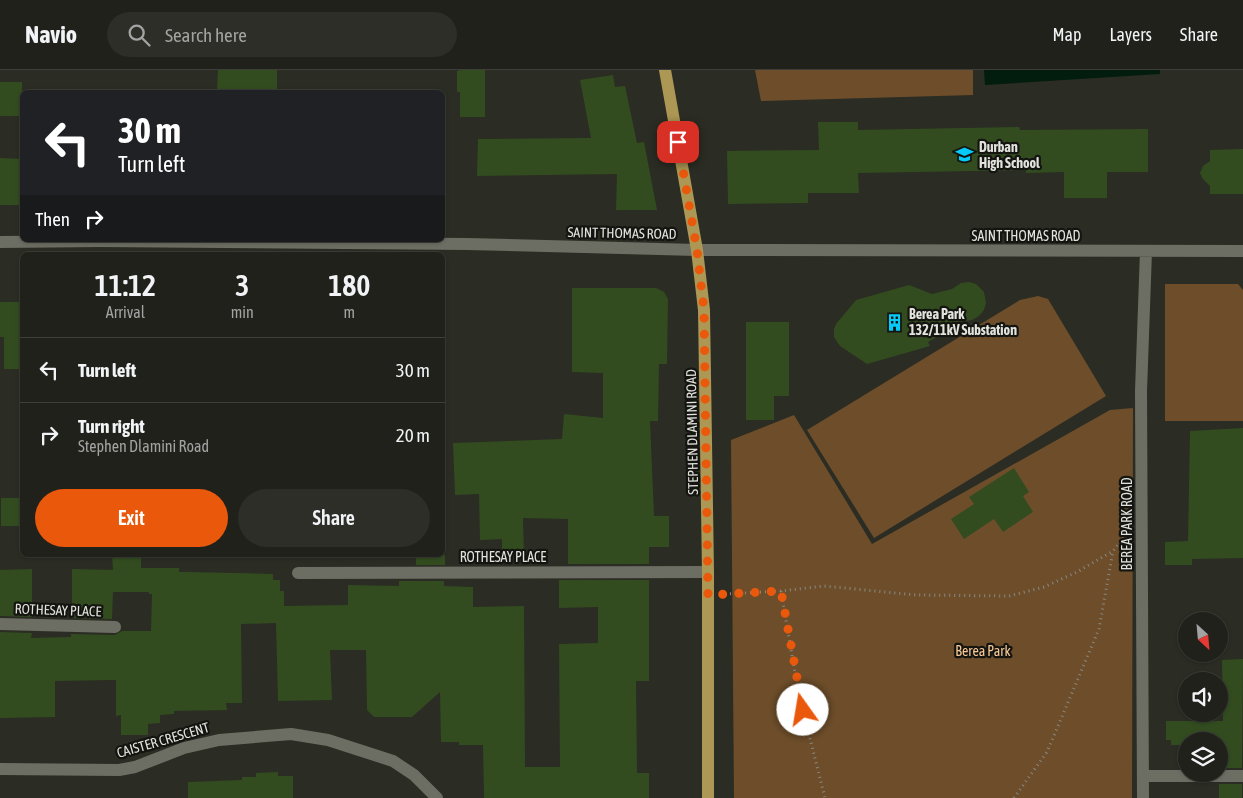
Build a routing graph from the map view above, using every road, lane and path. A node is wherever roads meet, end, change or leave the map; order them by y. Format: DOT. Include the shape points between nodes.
graph roads {
  1 [pos="665,70"];
  2 [pos="0,242"];
  3 [pos="20,242"];
  4 [pos="284,242"];
  5 [pos="697,250"];
  6 [pos="1146,251"];
  7 [pos="1243,251"];
  8 [pos="1142,515"];
  9 [pos="1113,551"];
  10 [pos="708,572"];
  11 [pos="298,573"];
  12 [pos="781,591"];
  13 [pos="708,595"];
  14 [pos="0,624"];
  15 [pos="115,627"];
  16 [pos="0,769"];
  17 [pos="1143,776"];
  18 [pos="1243,776"];
  19 [pos="437,798"];
  20 [pos="708,798"];
  21 [pos="825,798"];
  22 [pos="1014,798"];
  23 [pos="1143,798"];
  1 -- 5 [label="main road, STEPHEN DLAMINI ROAD"];
  2 -- 3 [label="street, SAINT THOMAS ROAD"];
  4 -- 5 [label="street, SAINT THOMAS ROAD"];
  5 -- 6 [label="street, SAINT THOMAS ROAD"];
  5 -- 10 [label="main road, STEPHEN DLAMINI ROAD" via="704,310"];
  6 -- 7 [label="street, SAINT THOMAS ROAD"];
  6 -- 8 [label="street, BEREA PARK ROAD" via="1141,391"];
  8 -- 9 [label="path"];
  8 -- 17 [label="street, BEREA PARK ROAD"];
  9 -- 12 [label="path" via="1044,587 1009,596 916,595 824,586"];
  9 -- 22 [label="path" via="1099,628 1046,752"];
  10 -- 11 [label="street, ROTHESAY PLACE"];
  10 -- 13 [label="main road, STEPHEN DLAMINI ROAD"];
  12 -- 13 [label="path"];
  12 -- 21 [label="path" via="798,691"];
  13 -- 20 [label="main road, STEPHEN DLAMINI ROAD"];
  14 -- 15 [label="street, ROTHESAY PLACE"];
  16 -- 19 [label="street, CAISTER CRESCENT" via="119,770 219,740 291,734 328,740 393,761 414,775"];
  17 -- 18 [label="street"];
  17 -- 23 [label="street, BEREA PARK ROAD"];
}
